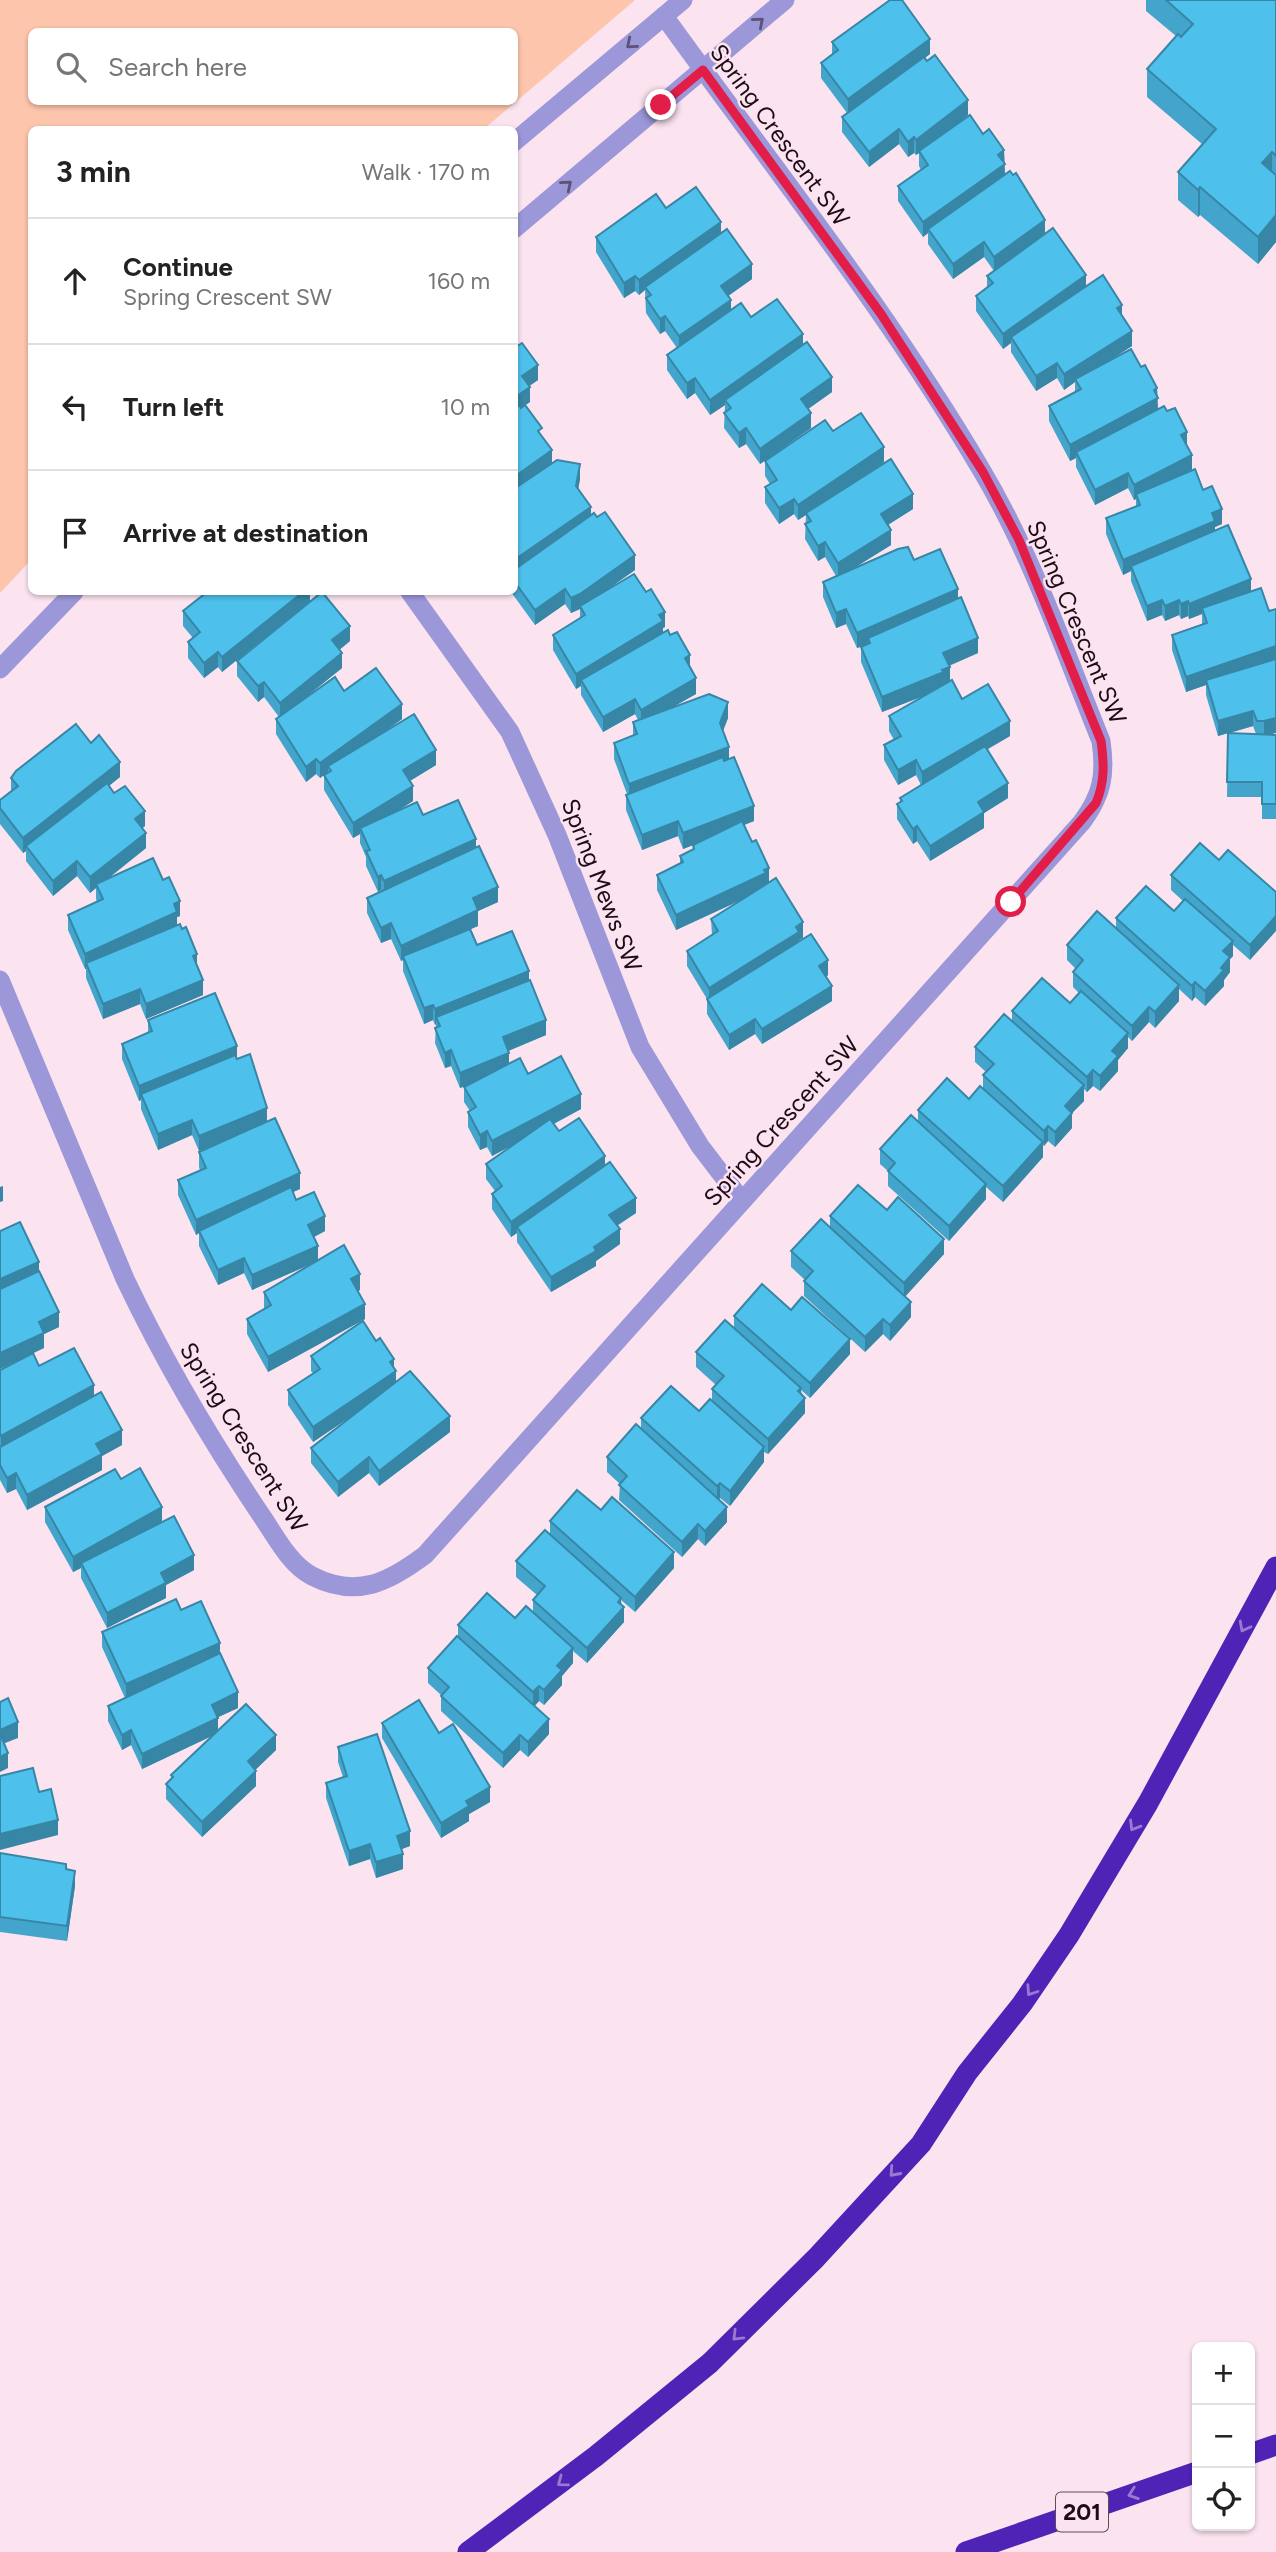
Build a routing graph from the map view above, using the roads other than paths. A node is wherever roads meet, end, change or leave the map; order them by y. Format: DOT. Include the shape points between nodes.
graph roads {
  1 [pos="683,0"];
  2 [pos="785,0"];
  3 [pos="664,16"];
  4 [pos="703,70"];
  5 [pos="518,139"];
  6 [pos="518,226"];
  7 [pos="71,595"];
  8 [pos="412,595"];
  9 [pos="0,668"];
  10 [pos="0,980"];
  11 [pos="742,1201"];
  12 [pos="1276,1567"];
  13 [pos="1276,2445"];
  14 [pos="1255,2452"];
  15 [pos="1192,2474"];
  16 [pos="468,2552"];
  17 [pos="966,2552"];
  1 -- 3 [label="street"];
  4 -- 2 [label="street, one-way"];
  3 -- 4 [label="street, Spring Crescent SW"];
  3 -- 5 [label="street, one-way"];
  6 -- 4 [label="street, one-way"];
  4 -- 11 [label="street, Spring Crescent SW" via="881,314 983,472 1024,552 1101,741 1104,766 1102,789 1082,822"];
  7 -- 9 [label="street"];
  8 -- 11 [label="street, Spring Mews SW" via="510,732 557,835 640,1047 700,1146"];
  10 -- 11 [label="street, Spring Crescent SW" via="148,1327 224,1459 291,1559 312,1576 352,1587 380,1584 425,1555"];
  12 -- 16 [label="highway, one-way" via="1148,1803 1069,1935 921,2144 710,2363"];
  13 -- 14 [label="highway"];
  15 -- 17 [label="highway, 201, one-way"];
}
